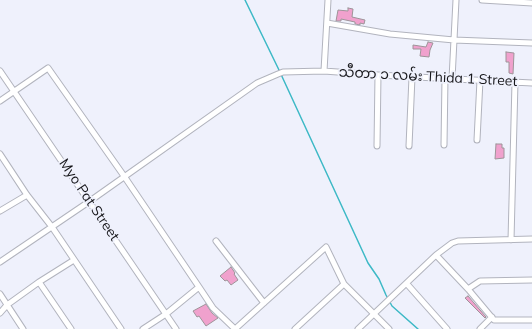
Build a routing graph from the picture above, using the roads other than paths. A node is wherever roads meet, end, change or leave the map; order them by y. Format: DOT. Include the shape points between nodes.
graph roads {
  1 [pos="328,0"];
  2 [pos="456,0"];
  3 [pos="482,0"];
  4 [pos="532,3"];
  5 [pos="327,23"];
  6 [pos="454,40"];
  7 [pos="532,43"];
  8 [pos="0,71"];
  9 [pos="324,71"];
  10 [pos="378,75"];
  11 [pos="412,77"];
  12 [pos="445,78"];
  13 [pos="452,79"];
  14 [pos="480,80"];
  15 [pos="515,82"];
  16 [pos="532,83"];
  17 [pos="14,92"];
  18 [pos="0,101"];
  19 [pos="477,140"];
  20 [pos="444,145"];
  21 [pos="377,146"];
  22 [pos="410,146"];
  23 [pos="0,154"];
  24 [pos="124,176"];
  25 [pos="27,195"];
  26 [pos="90,201"];
  27 [pos="0,211"];
  28 [pos="52,227"];
  29 [pos="532,239"];
  30 [pos="511,240"];
  31 [pos="216,241"];
  32 [pos="436,255"];
  33 [pos="74,260"];
  34 [pos="0,262"];
  35 [pos="532,280"];
  36 [pos="39,282"];
  37 [pos="344,284"];
  38 [pos="407,284"];
  39 [pos="198,287"];
  40 [pos="468,289"];
  41 [pos="0,294"];
  42 [pos="264,303"];
  43 [pos="7,305"];
  44 [pos="0,314"];
  45 [pos="166,314"];
  46 [pos="374,315"];
  47 [pos="492,317"];
  48 [pos="532,320"];
  49 [pos="23,329"];
  50 [pos="72,329"];
  51 [pos="121,329"];
  52 [pos="143,329"];
  53 [pos="176,329"];
  54 [pos="235,329"];
  55 [pos="294,329"];
  56 [pos="358,329"];
  57 [pos="388,329"];
  58 [pos="447,329"];
  59 [pos="480,329"];
  1 -- 5 [label="street"];
  2 -- 6 [label="street"];
  3 -- 4 [label="street"];
  5 -- 6 [label="street" via="390,34"];
  5 -- 9 [label="street"];
  6 -- 7 [label="street"];
  6 -- 13 [label="street"];
  8 -- 17 [label="street, Myo Pat Street"];
  9 -- 10 [label="street, သီတာ ၁ လမ်း Thida 1 Street"];
  9 -- 24 [label="street, သီတာ ၁ လမ်း Thida 1 Street" via="281,73 257,83"];
  10 -- 11 [label="street, သီတာ ၁ လမ်း Thida 1 Street"];
  10 -- 21 [label="street"];
  11 -- 12 [label="street, သီတာ ၁ လမ်း Thida 1 Street"];
  11 -- 22 [label="street"];
  12 -- 13 [label="street, သီတာ ၁ လမ်း Thida 1 Street"];
  12 -- 20 [label="street"];
  13 -- 14 [label="street, သီတာ ၁ လမ်း Thida 1 Street"];
  14 -- 15 [label="street, သီတာ ၁ လမ်း Thida 1 Street"];
  14 -- 19 [label="street"];
  15 -- 16 [label="street, သီတာ ၁ လမ်း Thida 1 Street"];
  15 -- 30 [label="street"];
  17 -- 18 [label="street"];
  17 -- 24 [label="street" via="48,68"];
  17 -- 26 [label="street, Myo Pat Street"];
  23 -- 25 [label="street"];
  24 -- 26 [label="street"];
  24 -- 39 [label="street"];
  25 -- 27 [label="street"];
  25 -- 28 [label="street"];
  26 -- 28 [label="street"];
  26 -- 45 [label="street, Myo Pat Street"];
  28 -- 33 [label="street"];
  28 -- 34 [label="street"];
  29 -- 30 [label="street"];
  30 -- 32 [label="street" via="458,241"];
  31 -- 42 [label="street"];
  32 -- 38 [label="street"];
  32 -- 40 [label="street"];
  33 -- 36 [label="street"];
  33 -- 51 [label="street"];
  35 -- 40 [label="street" via="480,281"];
  36 -- 43 [label="street"];
  36 -- 50 [label="street"];
  37 -- 42 [label="street" via="326,246"];
  37 -- 46 [label="street"];
  37 -- 55 [label="street"];
  38 -- 46 [label="street"];
  38 -- 58 [label="street"];
  39 -- 45 [label="street"];
  39 -- 54 [label="street" via="213,308"];
  40 -- 47 [label="street"];
  41 -- 43 [label="street"];
  42 -- 54 [label="street"];
  43 -- 44 [label="street"];
  43 -- 49 [label="street"];
  45 -- 52 [label="street"];
  45 -- 53 [label="street, Myo Pat Street"];
  46 -- 56 [label="street"];
  46 -- 57 [label="street"];
  47 -- 48 [label="street" via="494,320"];
  47 -- 59 [label="street"];
}
